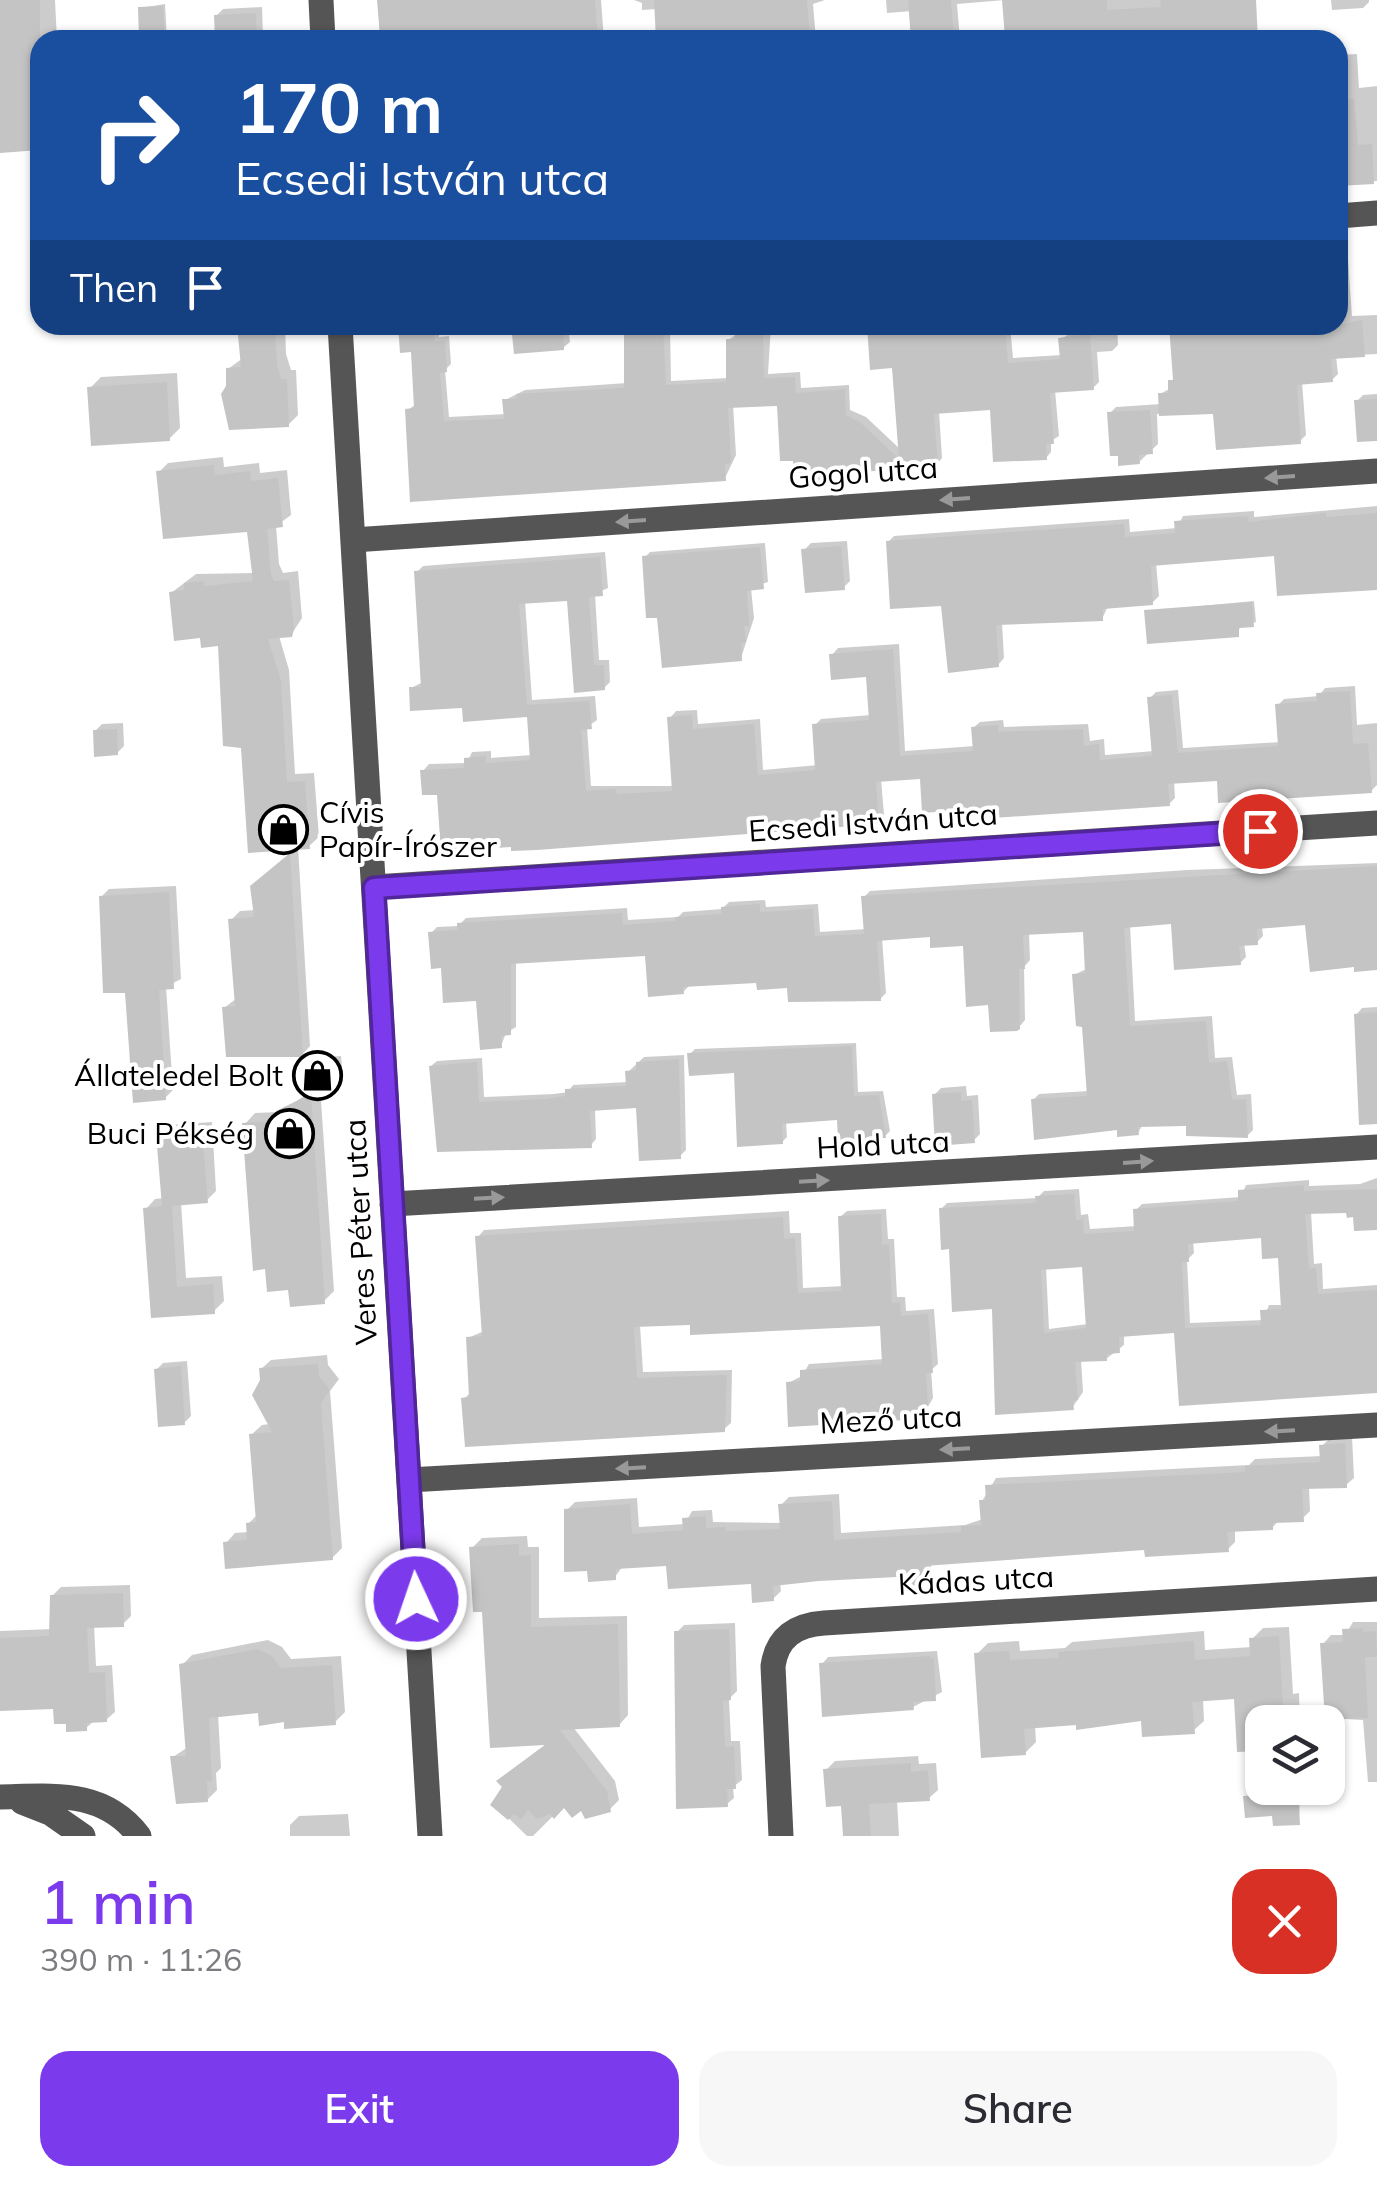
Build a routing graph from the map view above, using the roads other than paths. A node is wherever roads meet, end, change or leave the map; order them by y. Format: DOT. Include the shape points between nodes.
graph roads {
  1 [pos="321,0"];
  2 [pos="322,30"];
  3 [pos="1377,213"];
  4 [pos="1348,215"];
  5 [pos="341,335"];
  6 [pos="1377,470"];
  7 [pos="352,540"];
  8 [pos="1377,823"];
  9 [pos="374,888"];
  10 [pos="1377,1147"];
  11 [pos="392,1204"];
  12 [pos="1377,1425"];
  13 [pos="409,1480"];
  14 [pos="1377,1589"];
  15 [pos="0,1797"];
  16 [pos="83,1836"];
  17 [pos="139,1836"];
  18 [pos="430,1836"];
  19 [pos="781,1836"];
  1 -- 2 [label="street"];
  3 -- 4 [label="street"];
  5 -- 7 [label="street, Veres Péter utca"];
  6 -- 7 [label="street, Gogol utca, one-way"];
  7 -- 9 [label="street, Veres Péter utca"];
  8 -- 9 [label="street, Ecsedi István utca"];
  9 -- 11 [label="street, Veres Péter utca"];
  11 -- 10 [label="street, Hold utca, one-way"];
  11 -- 13 [label="street, Veres Péter utca"];
  12 -- 13 [label="street, Mező utca, one-way"];
  13 -- 18 [label="street, Veres Péter utca"];
  14 -- 19 [label="street, Kádas utca" via="796,1629 780,1644 772,1666"];
  15 -- 16 [label="street" via="50,1814"];
  15 -- 17 [label="street" via="102,1804"];
}
